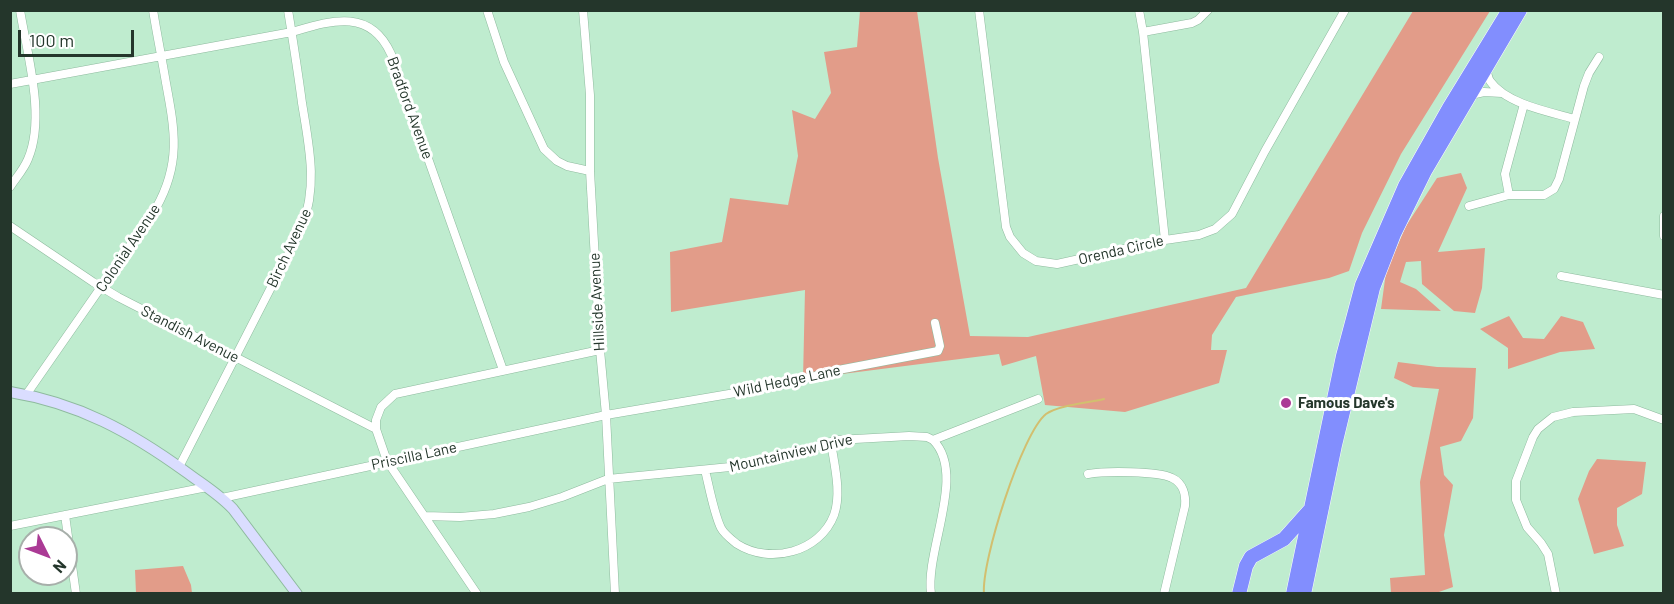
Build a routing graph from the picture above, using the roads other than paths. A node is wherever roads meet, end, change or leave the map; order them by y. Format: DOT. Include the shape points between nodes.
graph roads {
  1 [pos="20,10"];
  2 [pos="153,10"];
  3 [pos="288,10"];
  4 [pos="487,10"];
  5 [pos="583,10"];
  6 [pos="979,10"];
  7 [pos="1139,10"];
  8 [pos="1208,10"];
  9 [pos="1345,10"];
  10 [pos="1509,10"];
  11 [pos="1520,10"];
  12 [pos="292,32"];
  13 [pos="1143,32"];
  14 [pos="161,57"];
  15 [pos="1599,57"];
  16 [pos="1486,68"];
  17 [pos="32,81"];
  18 [pos="10,84"];
  19 [pos="1502,93"];
  20 [pos="1469,96"];
  21 [pos="1524,104"];
  22 [pos="1575,119"];
  23 [pos="590,171"];
  24 [pos="10,187"];
  25 [pos="1509,195"];
  26 [pos="1469,206"];
  27 [pos="1664,216"];
  28 [pos="10,226"];
  29 [pos="1664,236"];
  30 [pos="1165,240"];
  31 [pos="1561,276"];
  32 [pos="101,287"];
  33 [pos="1664,295"];
  34 [pos="935,322"];
  35 [pos="600,350"];
  36 [pos="235,357"];
  37 [pos="503,370"];
  38 [pos="10,392"];
  39 [pos="26,395"];
  40 [pos="1038,399"];
  41 [pos="606,415"];
  42 [pos="1664,420"];
  43 [pos="376,429"];
  44 [pos="933,440"];
  45 [pos="831,442"];
  46 [pos="387,461"];
  47 [pos="179,467"];
  48 [pos="705,470"];
  49 [pos="1088,474"];
  50 [pos="608,479"];
  51 [pos="207,488"];
  52 [pos="222,498"];
  53 [pos="1309,511"];
  54 [pos="65,515"];
  55 [pos="425,516"];
  56 [pos="10,526"];
  57 [pos="477,592"];
  58 [pos="76,594"];
  59 [pos="297,594"];
  60 [pos="467,594"];
  61 [pos="615,594"];
  62 [pos="931,594"];
  63 [pos="1164,594"];
  64 [pos="1239,594"];
  65 [pos="1293,594"];
  66 [pos="1304,594"];
  67 [pos="1556,594"];
  1 -- 17 [label="street"];
  2 -- 14 [label="street, Colonial Avenue"];
  3 -- 12 [label="street, Birch Avenue"];
  4 -- 23 [label="street" via="511,79 544,149 567,166"];
  5 -- 23 [label="street, Hillside Avenue" via="590,95"];
  6 -- 30 [label="street, Orenda Circle" via="1006,227 1016,246 1036,261 1057,264"];
  7 -- 13 [label="street"];
  8 -- 13 [label="street" via="1192,23"];
  9 -- 30 [label="street, Orenda Circle" via="1232,214 1210,232"];
  10 -- 53 [label="highway" via="1405,186 1362,285"];
  11 -- 16 [label="highway"];
  12 -- 14 [label="street, Bradford Avenue"];
  12 -- 36 [label="street, Birch Avenue" via="311,162 310,202 302,227"];
  12 -- 37 [label="street, Bradford Avenue" via="330,21 350,21 371,29 383,40"];
  13 -- 30 [label="street"];
  14 -- 17 [label="street, Bradford Avenue"];
  14 -- 32 [label="street, Colonial Avenue" via="175,136 171,173 156,208"];
  15 -- 22 [label="street" via="1589,73"];
  16 -- 19 [label="street" via="1490,81"];
  16 -- 20 [label="highway"];
  17 -- 18 [label="street, Bradford Avenue"];
  17 -- 24 [label="street" via="35,135 28,159"];
  19 -- 20 [label="street"];
  19 -- 21 [label="street"];
  20 -- 66 [label="highway" via="1407,206 1373,288"];
  21 -- 22 [label="street"];
  21 -- 25 [label="street" via="1505,174"];
  22 -- 25 [label="street" via="1554,189 1544,195"];
  23 -- 35 [label="street, Hillside Avenue"];
  25 -- 26 [label="street"];
  27 -- 29 [label="street"];
  28 -- 32 [label="street, Standish Avenue"];
  31 -- 33 [label="street"];
  32 -- 36 [label="street, Standish Avenue"];
  32 -- 39 [label="street, Colonial Avenue"];
  34 -- 41 [label="street, Wild Hedge Lane" via="938,351 782,385"];
  35 -- 37 [label="street"];
  35 -- 41 [label="street, Hillside Avenue"];
  36 -- 43 [label="street, Standish Avenue"];
  36 -- 47 [label="street, Birch Avenue"];
  37 -- 43 [label="street" via="395,394 378,413"];
  38 -- 39 [label="street"];
  39 -- 47 [label="street" via="106,422"];
  40 -- 44 [label="street, Mountainview Drive"];
  41 -- 46 [label="street, Priscilla Lane"];
  41 -- 50 [label="street, Hillside Avenue"];
  42 -- 67 [label="street" via="1634,408 1573,412 1545,423 1533,437 1516,481 1516,500 1527,527 1548,554"];
  43 -- 46 [label="street"];
  44 -- 45 [label="street, Mountainview Drive" via="909,436"];
  44 -- 62 [label="street" via="941,453 947,485 932,558"];
  45 -- 48 [label="street, Mountainview Drive"];
  45 -- 48 [label="street" via="838,501 835,514 816,540 794,551 760,553 730,538 721,528"];
  46 -- 52 [label="street, Priscilla Lane"];
  46 -- 55 [label="street"];
  47 -- 51 [label="street"];
  48 -- 50 [label="street, Mountainview Drive"];
  49 -- 63 [label="street" via="1109,471 1170,477 1181,485 1185,506"];
  50 -- 55 [label="street, Mountainview Drive" via="529,507 471,516"];
  50 -- 61 [label="street, Hillside Avenue"];
  51 -- 52 [label="street"];
  51 -- 54 [label="street"];
  52 -- 59 [label="street"];
  53 -- 64 [label="highway" via="1284,539 1251,557"];
  53 -- 65 [label="highway"];
  54 -- 56 [label="street"];
  54 -- 58 [label="street"];
  55 -- 57 [label="street"];
  57 -- 60 [label="street"];
}
